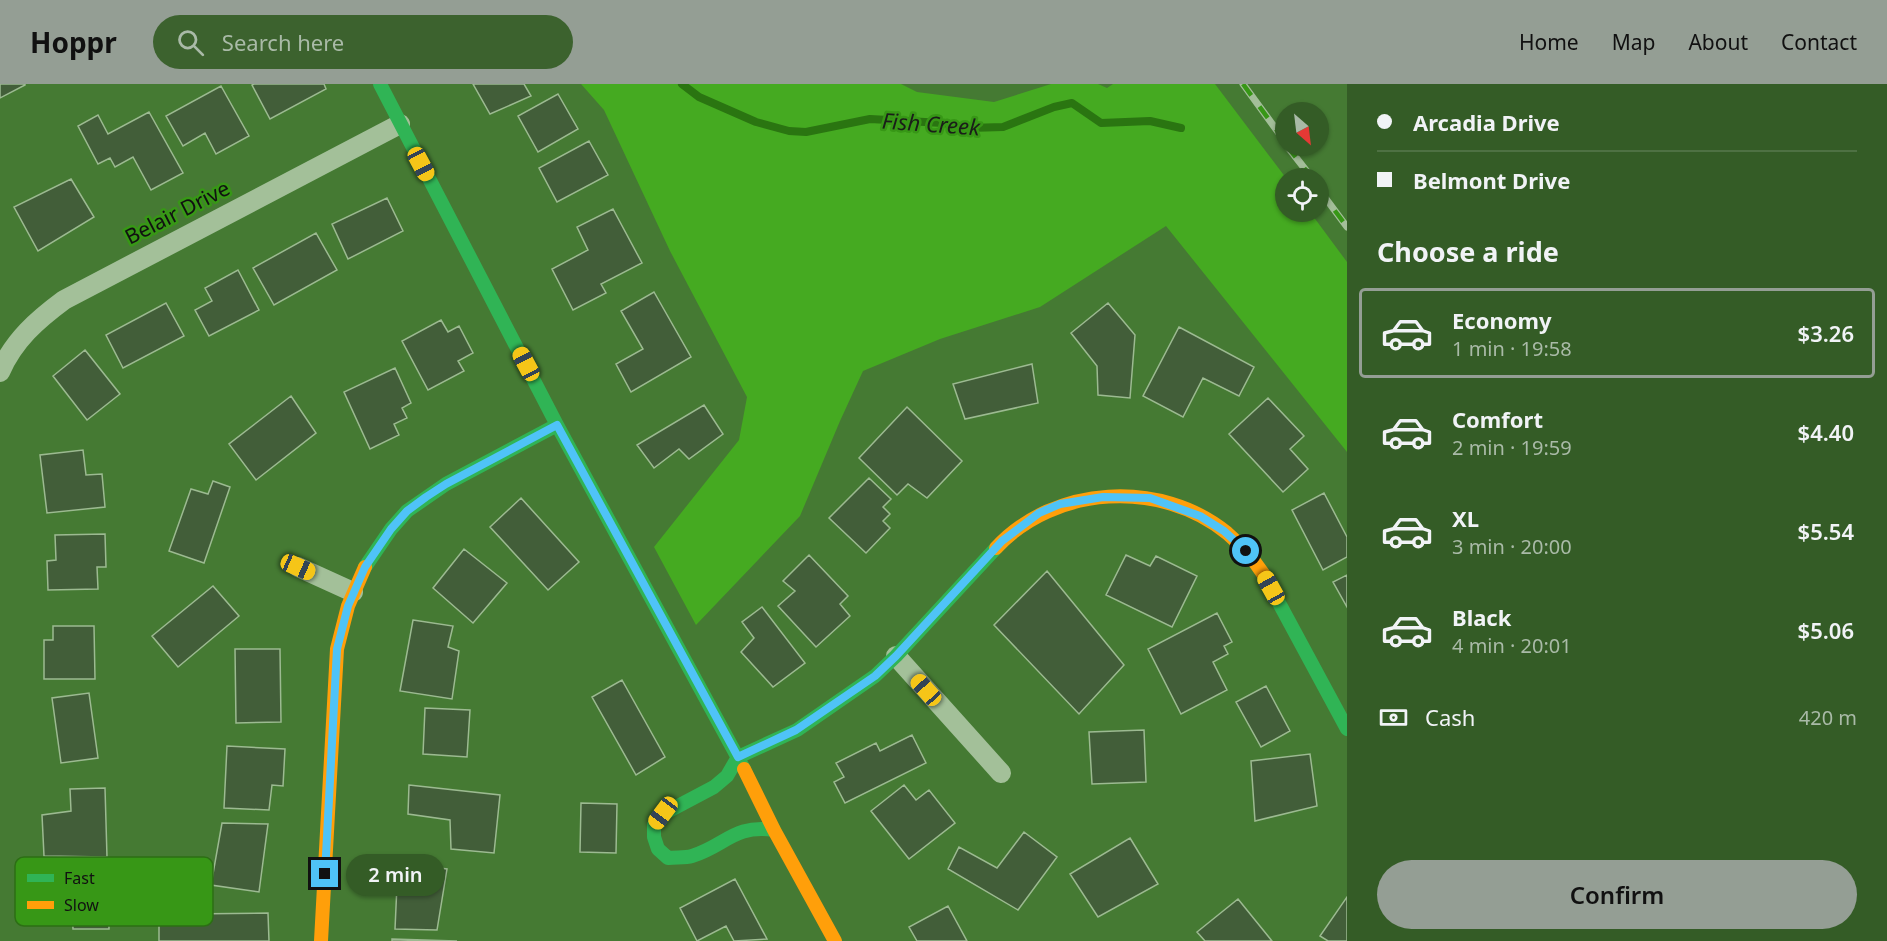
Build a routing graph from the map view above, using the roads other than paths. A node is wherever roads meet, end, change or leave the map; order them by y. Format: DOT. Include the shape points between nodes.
graph roads {
  1 [pos="380,84"];
  2 [pos="400,124"];
  3 [pos="0,372"];
  4 [pos="557,425"];
  5 [pos="298,567"];
  6 [pos="353,592"];
  7 [pos="896,656"];
  8 [pos="1347,729"];
  9 [pos="738,757"];
  10 [pos="1001,773"];
  11 [pos="774,830"];
  12 [pos="321,941"];
  13 [pos="835,941"];
  1 -- 2 [label="street"];
  2 -- 3 [label="street, Belair Drive" via="64,300 19,339"];
  2 -- 4 [label="street"];
  4 -- 6 [label="street" via="446,484 407,511 377,548"];
  4 -- 9 [label="street"];
  5 -- 6 [label="street"];
  6 -- 12 [label="street" via="337,649"];
  7 -- 8 [label="street" via="1002,541 1039,513 1081,499 1150,498 1200,516 1246,551 1263,573"];
  7 -- 9 [label="street" via="860,687 796,730"];
  7 -- 10 [label="street"];
  9 -- 11 [label="street"];
  9 -- 11 [label="street" via="727,776 714,787 663,813 654,825 658,849 668,858 681,858 745,830"];
  11 -- 13 [label="street"];
}
